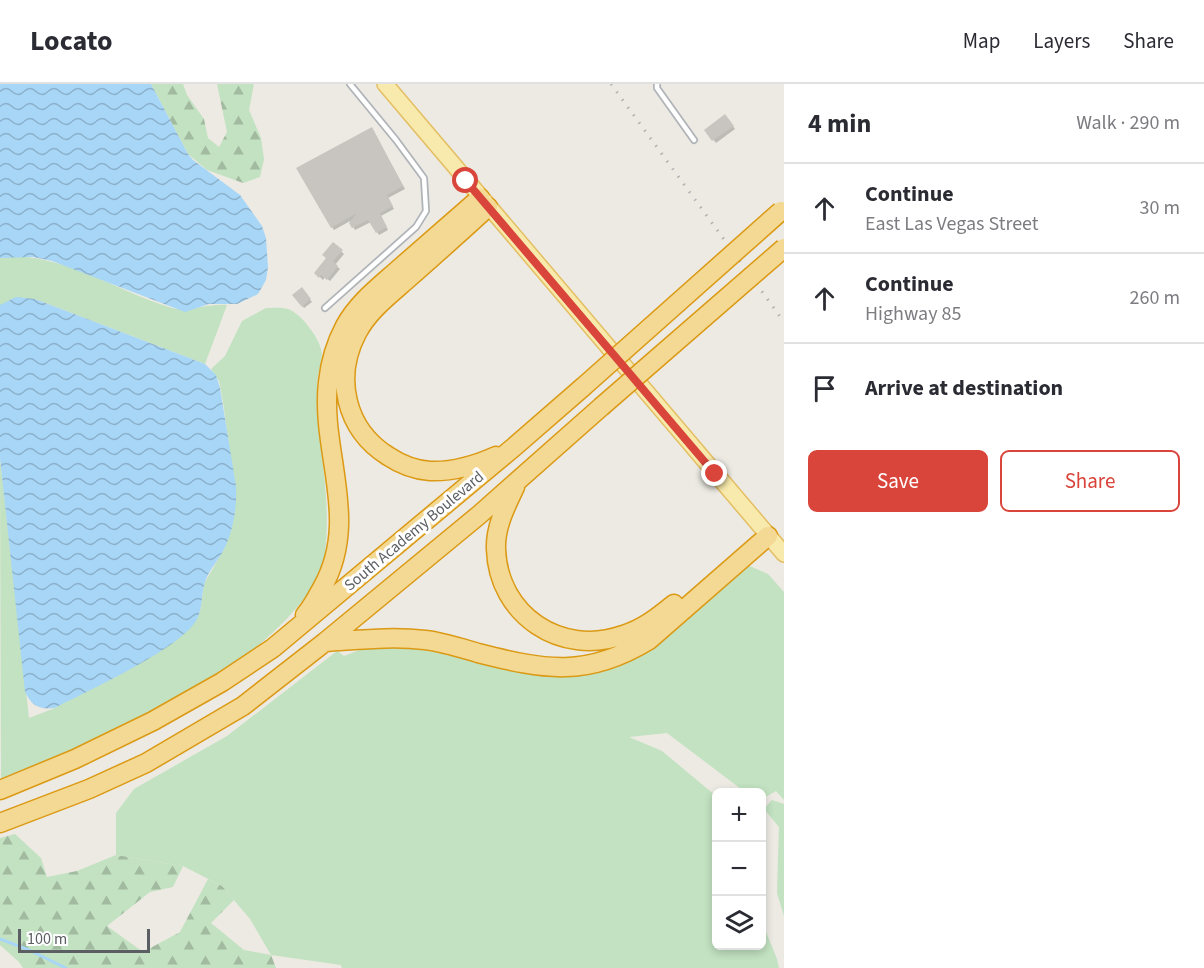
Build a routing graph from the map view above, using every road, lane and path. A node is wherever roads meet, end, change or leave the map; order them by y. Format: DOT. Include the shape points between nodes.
graph roads {
  1 [pos="350,84"];
  2 [pos="385,84"];
  3 [pos="657,84"];
  4 [pos="694,140"];
  5 [pos="484,202"];
  6 [pos="782,209"];
  7 [pos="784,248"];
  8 [pos="325,308"];
  9 [pos="514,447"];
  10 [pos="518,481"];
  11 [pos="764,531"];
  12 [pos="784,554"];
  13 [pos="325,642"];
  14 [pos="273,648"];
  15 [pos="1,789"];
  16 [pos="0,823"];
  1 -- 8 [label="lane" via="424,178 426,211 416,227"];
  2 -- 5 [label="main road"];
  3 -- 4 [label="lane"];
  5 -- 9 [label="highway" via="365,320 350,349 344,384 346,402 364,436 378,450 408,467 450,470 484,461"];
  5 -- 11 [label="main road"];
  5 -- 14 [label="highway" via="366,298 341,335 327,384 339,500 334,559 310,609"];
  6 -- 9 [label="highway, South Academy Boulevard, bridge"];
  7 -- 10 [label="highway, South Academy Boulevard, bridge"];
  9 -- 14 [label="highway, South Academy Boulevard"];
  10 -- 11 [label="highway" via="499,525 498,566 518,610 538,628 558,635 603,640 644,627"];
  10 -- 13 [label="highway, South Academy Boulevard"];
  11 -- 12 [label="main road"];
  11 -- 13 [label="highway" via="649,640 632,651 595,664 552,668 406,638"];
  13 -- 16 [label="highway, South Academy Boulevard" via="243,706 146,763"];
  14 -- 15 [label="highway, South Academy Boulevard" via="153,721"];
}
